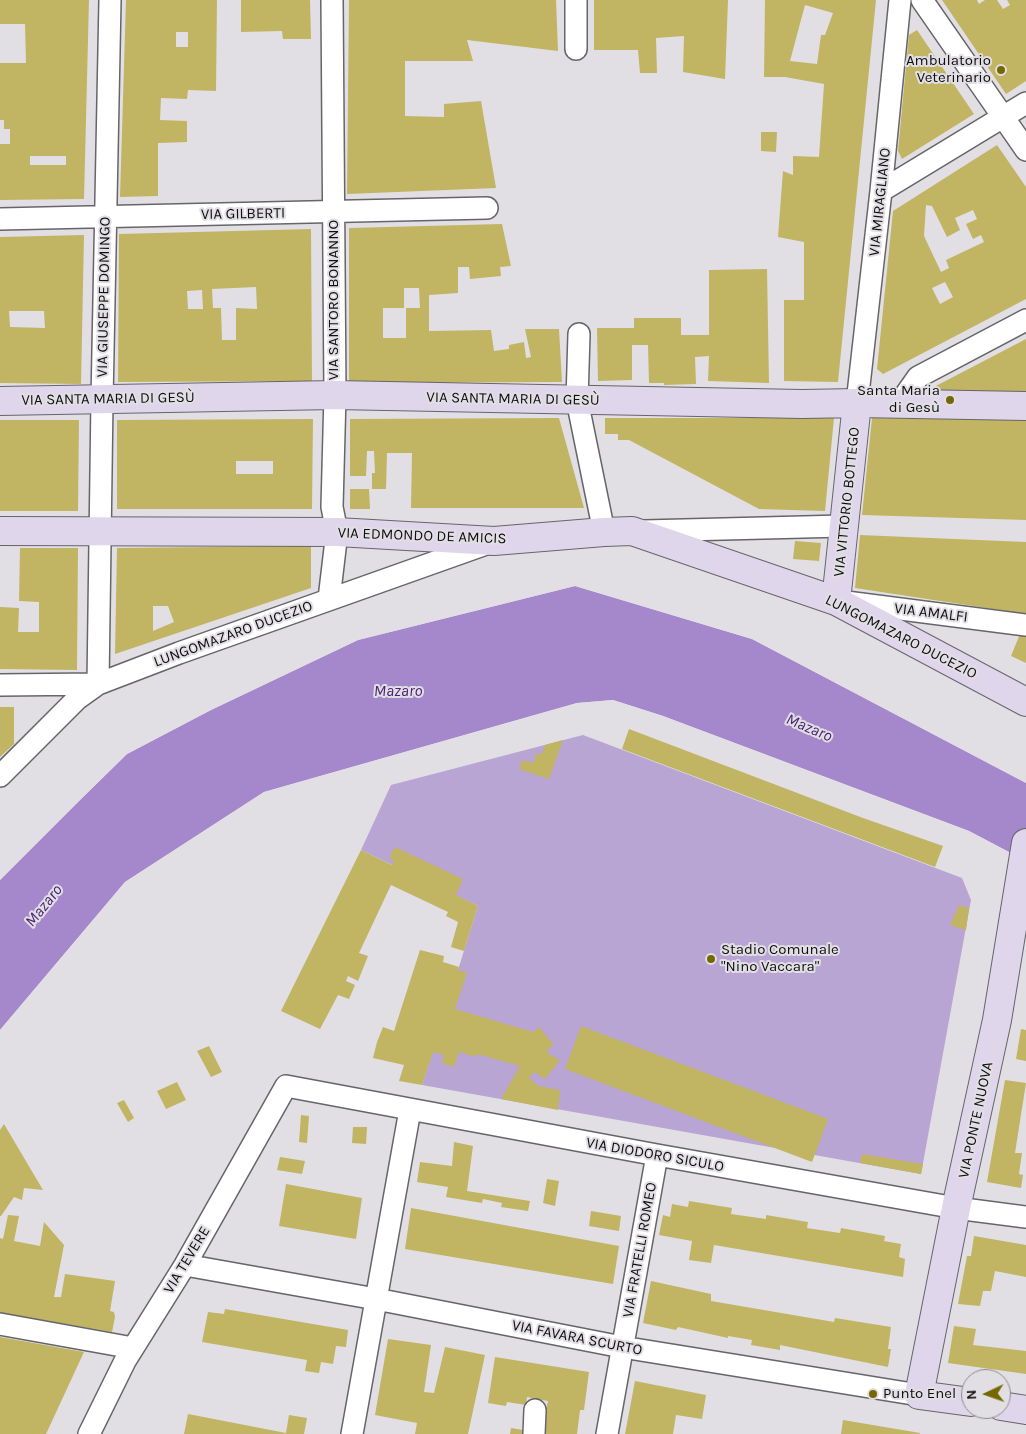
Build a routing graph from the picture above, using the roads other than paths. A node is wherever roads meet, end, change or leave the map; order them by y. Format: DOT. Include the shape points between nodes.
graph roads {
  1 [pos="110,0"];
  2 [pos="332,0"];
  3 [pos="576,0"];
  4 [pos="900,0"];
  5 [pos="922,0"];
  6 [pos="576,48"];
  7 [pos="1026,103"];
  8 [pos="1003,116"];
  9 [pos="1026,150"];
  10 [pos="882,191"];
  11 [pos="487,208"];
  12 [pos="334,212"];
  13 [pos="106,217"];
  14 [pos="0,219"];
  15 [pos="1026,320"];
  16 [pos="579,334"];
  17 [pos="335,395"];
  18 [pos="102,400"];
  19 [pos="577,400"];
  20 [pos="0,401"];
  21 [pos="858,403"];
  22 [pos="899,404"];
  23 [pos="1026,406"];
  24 [pos="843,526"];
  25 [pos="0,531"];
  26 [pos="632,531"];
  27 [pos="100,532"];
  28 [pos="337,532"];
  29 [pos="604,532"];
  30 [pos="494,541"];
  31 [pos="329,599"];
  32 [pos="836,601"];
  33 [pos="1026,625"];
  34 [pos="98,684"];
  35 [pos="0,685"];
  36 [pos="1026,702"];
  37 [pos="0,776"];
  38 [pos="1026,843"];
  39 [pos="286,1086"];
  40 [pos="410,1110"];
  41 [pos="657,1156"];
  42 [pos="956,1208"];
  43 [pos="1026,1217"];
  44 [pos="184,1265"];
  45 [pos="376,1299"];
  46 [pos="0,1324"];
  47 [pos="622,1347"];
  48 [pos="133,1348"];
  49 [pos="919,1396"];
  50 [pos="961,1401"];
  51 [pos="1011,1408"];
  52 [pos="535,1410"];
  53 [pos="1026,1410"];
  54 [pos="89,1434"];
  55 [pos="352,1434"];
  56 [pos="534,1434"];
  57 [pos="607,1434"];
  1 -- 13 [label="street, VIA GIUSEPPE DOMINGO"];
  2 -- 12 [label="street, VIA SANTORO BONANNO"];
  3 -- 6 [label="street"];
  4 -- 10 [label="street, VIA MIRAGLIANO"];
  5 -- 8 [label="street"];
  7 -- 8 [label="street"];
  8 -- 9 [label="street"];
  8 -- 10 [label="street"];
  10 -- 21 [label="street, VIA MIRAGLIANO"];
  11 -- 12 [label="street, VIA GILBERTI"];
  12 -- 13 [label="street, VIA GILBERTI"];
  12 -- 17 [label="street, VIA SANTORO BONANNO"];
  13 -- 14 [label="street, VIA GILBERTI"];
  13 -- 18 [label="street, VIA GIUSEPPE DOMINGO"];
  15 -- 22 [label="street" via="918,377"];
  16 -- 19 [label="street"];
  17 -- 18 [label="street, VIA SANTA MARIA DI GESÙ"];
  17 -- 19 [label="street, VIA SANTA MARIA DI GESÙ"];
  17 -- 28 [label="street, VIA SANTORO BONANNO" via="332,507"];
  18 -- 20 [label="street, VIA SANTA MARIA DI GESÙ"];
  18 -- 27 [label="street, VIA GIUSEPPE DOMINGO"];
  19 -- 21 [label="street, VIA SANTA MARIA DI GESÙ"];
  19 -- 29 [label="street"];
  21 -- 22 [label="street, VIA SANTA MARIA DI GESÙ"];
  21 -- 24 [label="street, VIA VITTORIO BOTTEGO"];
  22 -- 23 [label="street, VIA SANTA MARIA DI GESÙ"];
  24 -- 26 [label="street, VIA EDMONDO DE AMICIS"];
  24 -- 32 [label="street, VIA VITTORIO BOTTEGO"];
  25 -- 27 [label="street, VIA EDMONDO DE AMICIS"];
  26 -- 29 [label="street, VIA EDMONDO DE AMICIS"];
  26 -- 32 [label="street, LUNGOMAZARO DUCEZIO"];
  27 -- 28 [label="street, VIA EDMONDO DE AMICIS"];
  27 -- 34 [label="street, VIA GIUSEPPE DOMINGO"];
  28 -- 30 [label="street, VIA EDMONDO DE AMICIS"];
  28 -- 31 [label="street, VIA SANTORO BONANNO"];
  29 -- 30 [label="street, VIA EDMONDO DE AMICIS"];
  30 -- 31 [label="street, LUNGOMAZARO DUCEZIO"];
  31 -- 34 [label="street, LUNGOMAZARO DUCEZIO"];
  32 -- 33 [label="street, VIA AMALFI"];
  32 -- 36 [label="street, LUNGOMAZARO DUCEZIO"];
  34 -- 35 [label="street"];
  34 -- 37 [label="street, LUNGOMAZARO DUCEZIO" via="78,699"];
  38 -- 42 [label="street, VIA PONTE NUOVA" via="997,1020"];
  39 -- 40 [label="street, VIA DIODORO SICULO"];
  39 -- 44 [label="street, VIA TEVERE"];
  40 -- 41 [label="street, VIA DIODORO SICULO"];
  40 -- 45 [label="street"];
  41 -- 42 [label="street, VIA DIODORO SICULO"];
  41 -- 47 [label="street, VIA FRATELLI ROMEO"];
  42 -- 43 [label="street, VIA DIODORO SICULO"];
  42 -- 49 [label="street, VIA PONTE NUOVA"];
  44 -- 45 [label="street, VIA FAVARA SCURTO"];
  44 -- 48 [label="street, VIA TEVERE"];
  45 -- 47 [label="street, VIA FAVARA SCURTO"];
  45 -- 55 [label="street"];
  46 -- 48 [label="street"];
  47 -- 49 [label="street, VIA FAVARA SCURTO"];
  47 -- 57 [label="street, VIA FRATELLI ROMEO"];
  48 -- 54 [label="street, VIA TEVERE"];
  49 -- 50 [label="street, VIA FAVARA SCURTO"];
  51 -- 53 [label="street"];
  52 -- 56 [label="street"];
}
